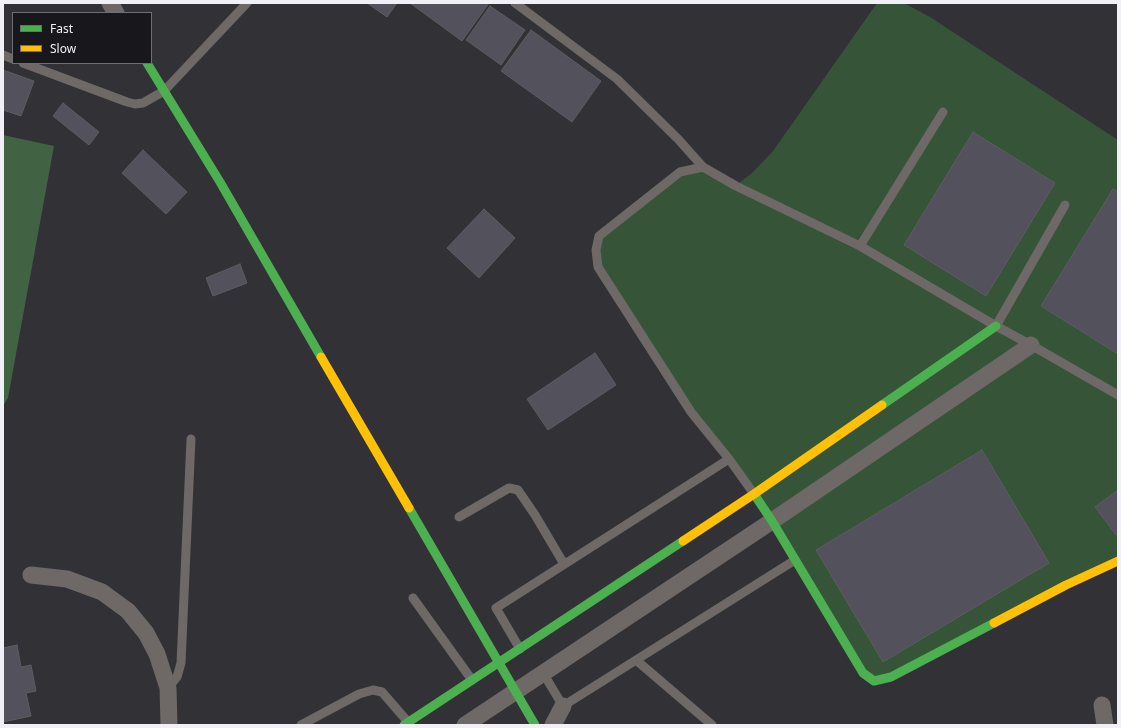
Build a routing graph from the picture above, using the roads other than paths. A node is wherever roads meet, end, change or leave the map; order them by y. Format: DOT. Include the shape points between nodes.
graph roads {
  1 [pos="110,3"];
  2 [pos="247,3"];
  3 [pos="515,3"];
  4 [pos="115,12"];
  5 [pos="26,64"];
  6 [pos="148,64"];
  7 [pos="164,91"];
  8 [pos="943,112"];
  9 [pos="703,167"];
  10 [pos="1065,205"];
  11 [pos="860,246"];
  12 [pos="996,326"];
  13 [pos="1031,345"];
  14 [pos="1118,395"];
  15 [pos="191,439"];
  16 [pos="729,459"];
  17 [pos="754,494"];
  18 [pos="459,517"];
  19 [pos="772,521"];
  20 [pos="796,560"];
  21 [pos="1118,561"];
  22 [pos="564,564"];
  23 [pos="31,575"];
  24 [pos="413,598"];
  25 [pos="520,648"];
  26 [pos="636,660"];
  27 [pos="498,663"];
  28 [pos="543,673"];
  29 [pos="472,680"];
  30 [pos="168,688"];
  31 [pos="516,691"];
  32 [pos="1102,705"];
  33 [pos="563,706"];
  34 [pos="406,724"];
  35 [pos="169,725"];
  36 [pos="301,725"];
  37 [pos="465,725"];
  38 [pos="535,725"];
  39 [pos="553,725"];
  40 [pos="712,725"];
  41 [pos="1104,725"];
  1 -- 4 [label="street"];
  2 -- 7 [label="lane"];
  3 -- 9 [label="lane" via="617,79"];
  5 -- 7 [label="lane" via="135,104"];
  6 -- 7 [label="street"];
  7 -- 27 [label="street" via="220,182"];
  8 -- 11 [label="lane"];
  9 -- 11 [label="lane" via="736,186"];
  9 -- 16 [label="lane" via="680,172 600,236 596,250 598,267 691,412"];
  10 -- 12 [label="lane"];
  11 -- 12 [label="lane"];
  12 -- 13 [label="lane"];
  12 -- 17 [label="street"];
  13 -- 14 [label="lane"];
  13 -- 19 [label="street"];
  15 -- 30 [label="lane" via="181,663 177,677"];
  16 -- 17 [label="lane"];
  16 -- 22 [label="lane"];
  17 -- 19 [label="street"];
  17 -- 25 [label="street"];
  18 -- 22 [label="lane" via="509,488 518,490"];
  19 -- 20 [label="street"];
  19 -- 28 [label="street"];
  20 -- 21 [label="street" via="863,673 874,681 891,677"];
  20 -- 26 [label="lane"];
  22 -- 25 [label="lane" via="496,608"];
  23 -- 30 [label="street" via="67,579 102,592 128,611 146,633 157,654"];
  24 -- 29 [label="lane"];
  25 -- 27 [label="street"];
  26 -- 33 [label="lane"];
  26 -- 40 [label="lane"];
  27 -- 29 [label="street"];
  27 -- 31 [label="street"];
  28 -- 31 [label="street"];
  28 -- 33 [label="lane"];
  29 -- 34 [label="street"];
  30 -- 35 [label="street"];
  31 -- 37 [label="street"];
  31 -- 38 [label="street"];
  32 -- 41 [label="street"];
  33 -- 39 [label="street"];
  34 -- 36 [label="lane" via="382,692 373,690 359,694"];
}
